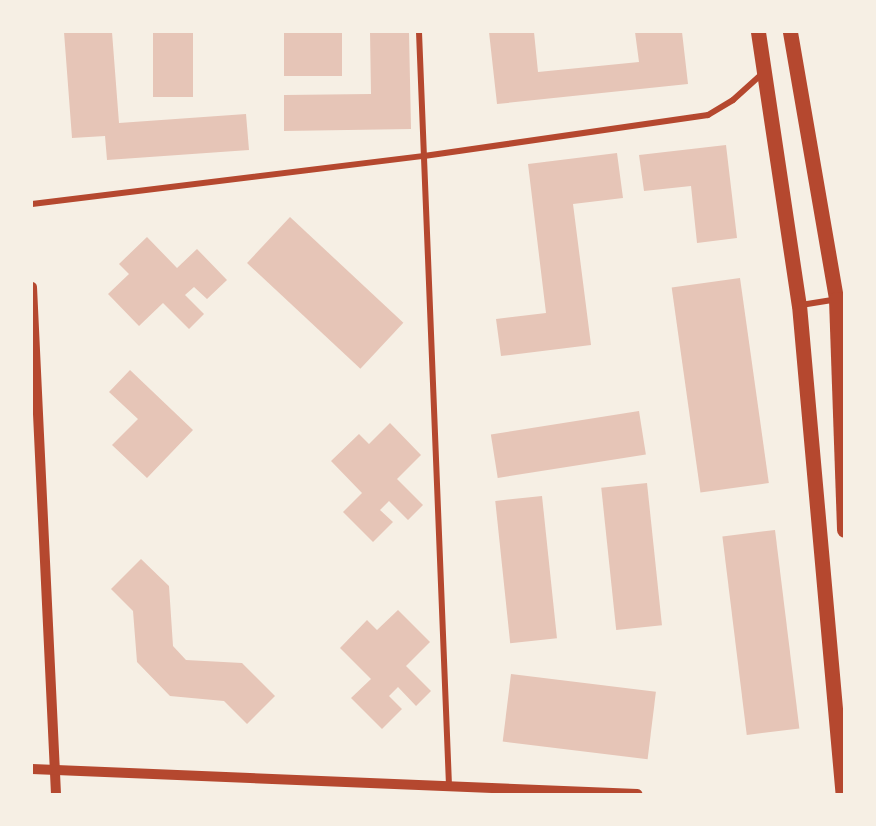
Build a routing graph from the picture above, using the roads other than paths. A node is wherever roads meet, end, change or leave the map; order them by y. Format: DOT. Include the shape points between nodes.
graph roads {
  1 [pos="419,32"];
  2 [pos="758,32"];
  3 [pos="790,32"];
  4 [pos="763,73"];
  5 [pos="424,156"];
  6 [pos="32,204"];
  7 [pos="32,287"];
  8 [pos="840,298"];
  9 [pos="799,305"];
  10 [pos="844,530"];
  11 [pos="32,769"];
  12 [pos="54,770"];
  13 [pos="449,786"];
  14 [pos="56,795"];
  15 [pos="637,795"];
  16 [pos="843,795"];
  1 -- 5 [label="street"];
  2 -- 4 [label="main road"];
  3 -- 8 [label="main road"];
  4 -- 5 [label="street" via="708,116"];
  4 -- 9 [label="main road"];
  5 -- 6 [label="street"];
  5 -- 13 [label="street"];
  7 -- 12 [label="street"];
  8 -- 9 [label="street"];
  8 -- 10 [label="main road"];
  9 -- 16 [label="main road"];
  11 -- 12 [label="street"];
  12 -- 13 [label="street"];
  12 -- 14 [label="street"];
  13 -- 15 [label="street"];
}
